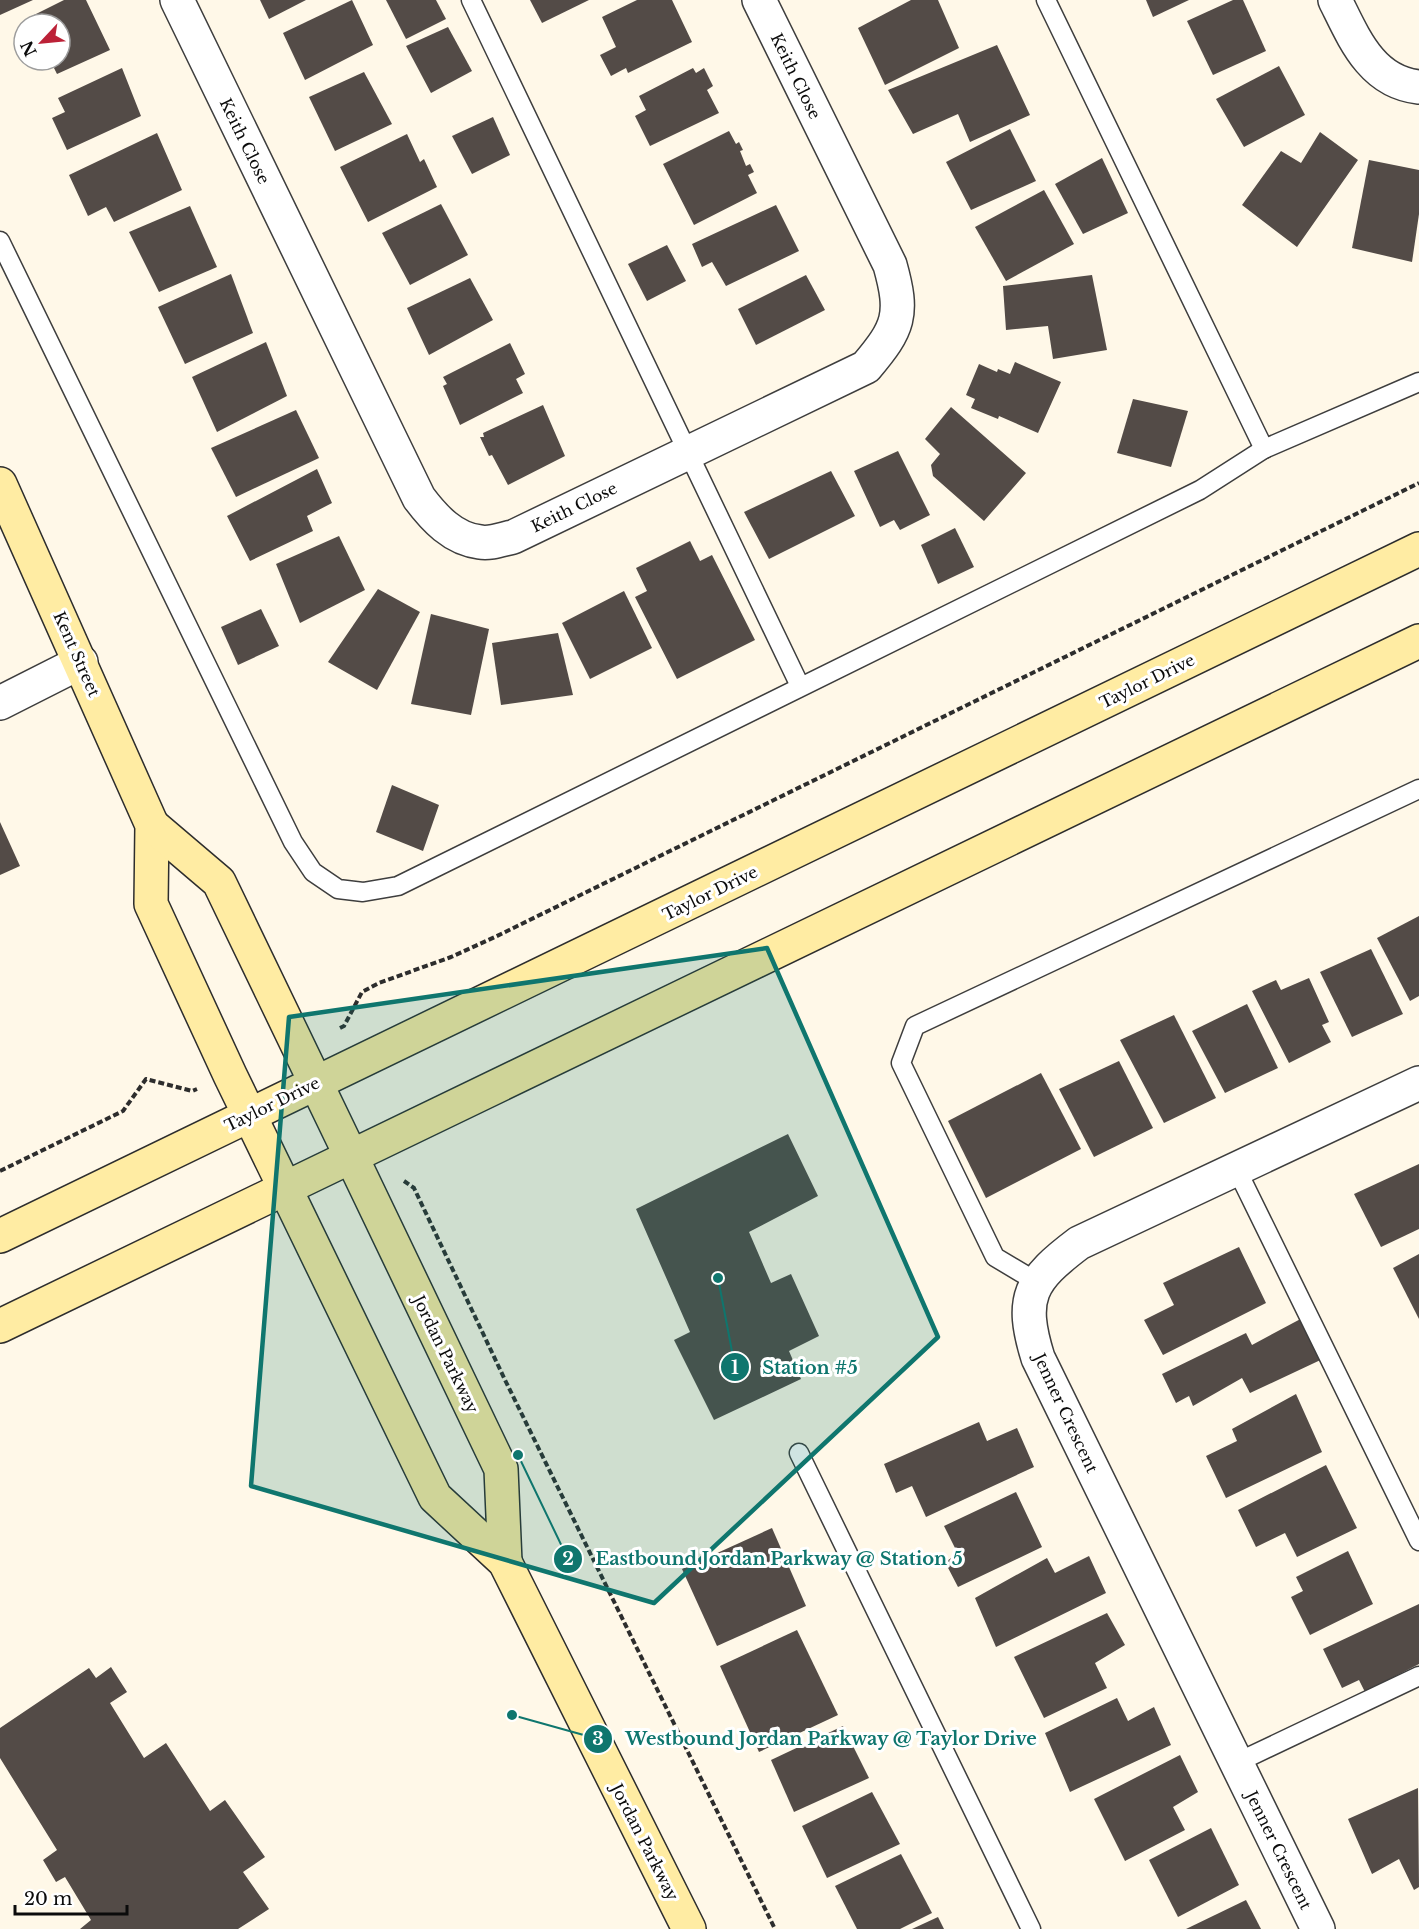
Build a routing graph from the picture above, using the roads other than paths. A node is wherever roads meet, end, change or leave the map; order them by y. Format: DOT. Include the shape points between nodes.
graph roads {
  1 [pos="177,0"];
  2 [pos="471,0"];
  3 [pos="759,0"];
  4 [pos="1046,0"];
  5 [pos="1335,0"];
  6 [pos="1419,87"];
  7 [pos="0,241"];
  8 [pos="1419,382"];
  9 [pos="1264,449"];
  10 [pos="687,452"];
  11 [pos="0,484"];
  12 [pos="1419,549"];
  13 [pos="1419,641"];
  14 [pos="81,662"];
  15 [pos="800,686"];
  16 [pos="0,703"];
  17 [pos="1419,789"];
  18 [pos="152,825"];
  19 [pos="1419,1083"];
  20 [pos="316,1084"];
  21 [pos="250,1115"];
  22 [pos="351,1156"];
  23 [pos="1237,1170"];
  24 [pos="285,1187"];
  25 [pos="0,1236"];
  26 [pos="1037,1282"];
  27 [pos="0,1326"];
  28 [pos="799,1453"];
  29 [pos="1419,1541"];
  30 [pos="505,1562"];
  31 [pos="1419,1676"];
  32 [pos="1236,1763"];
  33 [pos="689,1929"];
  34 [pos="1031,1929"];
  35 [pos="1318,1929"];
  1 -- 10 [label="street, Keith Close" via="419,498 435,519 459,536 481,543 513,537"];
  2 -- 10 [label="lane"];
  3 -- 10 [label="street, Keith Close" via="890,265 898,293 896,324 866,367"];
  4 -- 9 [label="lane"];
  5 -- 6 [label="street" via="1366,58 1378,71 1391,80"];
  7 -- 15 [label="lane" via="293,842 313,872 338,889 363,892 398,886"];
  8 -- 9 [label="lane"];
  9 -- 15 [label="lane" via="1200,490"];
  10 -- 15 [label="lane"];
  11 -- 14 [label="main road, Kent Street"];
  12 -- 20 [label="main road, Taylor Drive"];
  13 -- 22 [label="main road"];
  14 -- 16 [label="street"];
  14 -- 18 [label="main road, Kent Street"];
  17 -- 26 [label="lane" via="915,1026 901,1063 906,1074 994,1257"];
  18 -- 20 [label="main road, Kent Street" via="219,882"];
  18 -- 21 [label="main road, Kent Street" via="151,904"];
  19 -- 23 [label="street, Jenner Crescent"];
  20 -- 21 [label="main road, Taylor Drive"];
  20 -- 22 [label="main road, Jordan Parkway"];
  21 -- 24 [label="main road, Kent Street"];
  21 -- 25 [label="main road, Taylor Drive"];
  22 -- 24 [label="main road"];
  22 -- 30 [label="main road, Jordan Parkway" via="501,1469"];
  23 -- 26 [label="street, Jenner Crescent" via="1079,1243 1054,1262"];
  23 -- 29 [label="lane"];
  24 -- 27 [label="main road"];
  24 -- 30 [label="main road, Jordan Parkway" via="435,1497"];
  26 -- 32 [label="street, Jenner Crescent" via="1028,1307 1029,1330 1038,1358"];
  28 -- 34 [label="lane"];
  30 -- 33 [label="main road, Jordan Parkway"];
  31 -- 32 [label="lane"];
  32 -- 35 [label="street, Jenner Crescent"];
}
